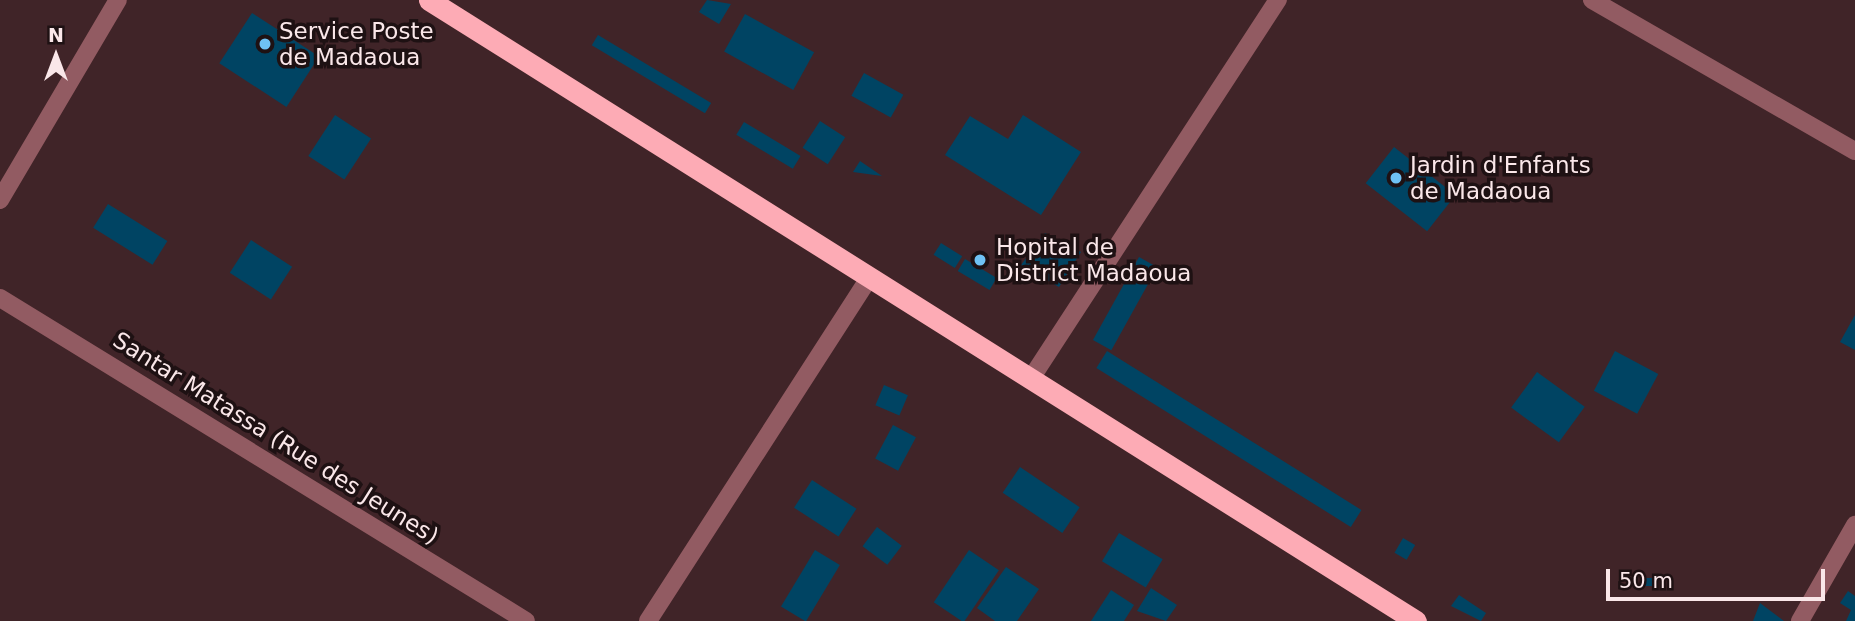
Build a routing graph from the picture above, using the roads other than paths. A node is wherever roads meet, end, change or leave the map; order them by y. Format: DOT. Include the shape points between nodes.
graph roads {
  1 [pos="118,0"];
  2 [pos="429,0"];
  3 [pos="1278,0"];
  4 [pos="1592,0"];
  5 [pos="1855,151"];
  6 [pos="0,200"];
  7 [pos="868,279"];
  8 [pos="0,298"];
  9 [pos="1030,380"];
  10 [pos="1855,526"];
  11 [pos="526,621"];
  12 [pos="648,621"];
  13 [pos="1416,621"];
  14 [pos="1800,621"];
  1 -- 6 [label="street"];
  2 -- 7 [label="highway"];
  3 -- 9 [label="street"];
  4 -- 5 [label="street"];
  7 -- 9 [label="highway"];
  7 -- 12 [label="street"];
  8 -- 11 [label="street, Santar Matassa (Rue des Jeunes)"];
  9 -- 13 [label="highway"];
  10 -- 14 [label="street"];
}
